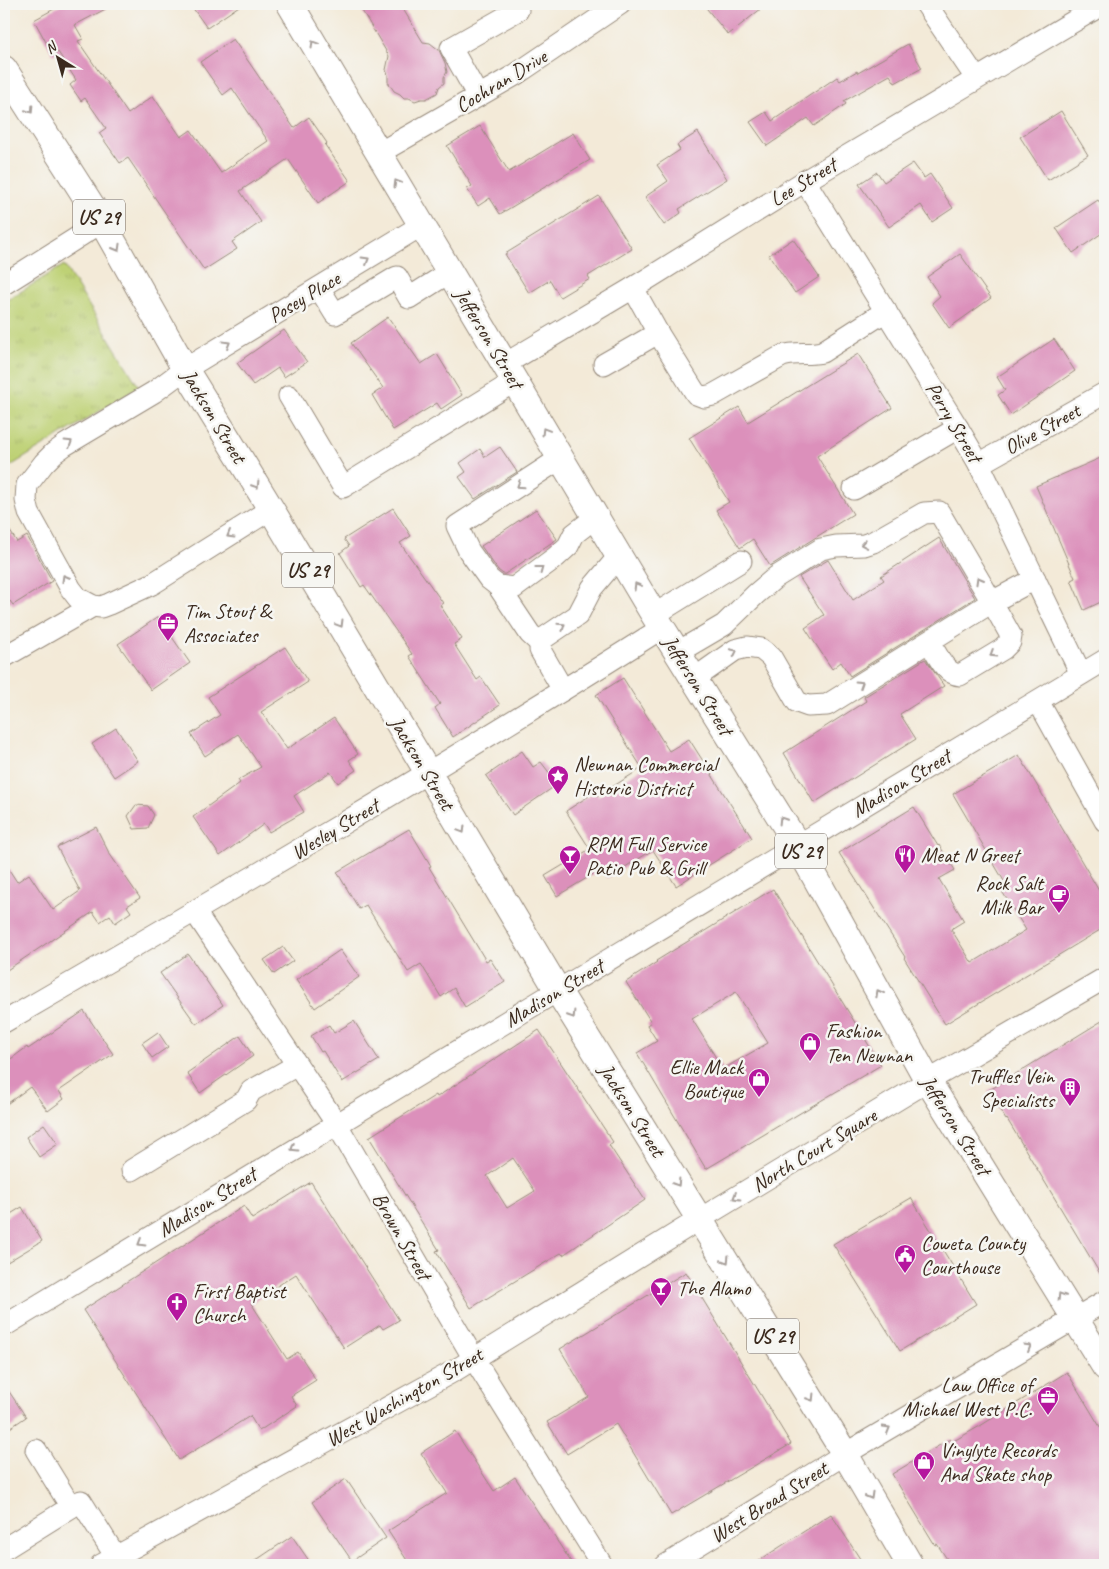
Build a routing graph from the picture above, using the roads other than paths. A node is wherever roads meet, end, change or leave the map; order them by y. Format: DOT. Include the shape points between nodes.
graph roads {
  1 [pos="290,4"];
  2 [pos="620,4"];
  3 [pos="926,4"];
  4 [pos="1103,4"];
  5 [pos="1082,9"];
  6 [pos="518,10"];
  7 [pos="4,69"];
  8 [pos="976,78"];
  9 [pos="478,96"];
  10 [pos="379,153"];
  11 [pos="805,181"];
  12 [pos="102,222"];
  13 [pos="422,225"];
  14 [pos="450,272"];
  15 [pos="4,284"];
  16 [pos="319,288"];
  17 [pos="633,288"];
  18 [pos="886,310"];
  19 [pos="658,333"];
  20 [pos="604,364"];
  21 [pos="185,369"];
  22 [pos="510,372"];
  23 [pos="1105,393"];
  24 [pos="289,396"];
  25 [pos="958,428"];
  26 [pos="561,458"];
  27 [pos="979,464"];
  28 [pos="854,489"];
  29 [pos="271,509"];
  30 [pos="596,517"];
  31 [pos="619,556"];
  32 [pos="742,561"];
  33 [pos="1035,579"];
  34 [pos="498,586"];
  35 [pos="992,602"];
  36 [pos="93,606"];
  37 [pos="658,621"];
  38 [pos="929,642"];
  39 [pos="541,644"];
  40 [pos="678,652"];
  41 [pos="4,657"];
  42 [pos="1105,660"];
  43 [pos="1081,674"];
  44 [pos="694,679"];
  45 [pos="562,690"];
  46 [pos="1038,701"];
  47 [pos="429,773"];
  48 [pos="1105,821"];
  49 [pos="798,846"];
  50 [pos="195,912"];
  51 [pos="1105,978"];
  52 [pos="558,992"];
  53 [pos="4,1022"];
  54 [pos="297,1065"];
  55 [pos="928,1081"];
  56 [pos="336,1123"];
  57 [pos="132,1170"];
  58 [pos="700,1219"];
  59 [pos="1105,1301"];
  60 [pos="1076,1319"];
  61 [pos="4,1326"];
  62 [pos="474,1359"];
  63 [pos="1105,1367"];
  64 [pos="36,1450"];
  65 [pos="845,1454"];
  66 [pos="71,1507"];
  67 [pos="4,1549"];
  68 [pos="4,1557"];
  69 [pos="109,1561"];
  70 [pos="10,1565"];
  71 [pos="602,1565"];
  72 [pos="666,1565"];
  73 [pos="910,1565"];
  10 -- 1 [label="main road, Jefferson Street / US 29, one-way"];
  2 -- 9 [label="street, Cochran Drive"];
  3 -- 8 [label="street"];
  4 -- 5 [label="street, Lee Street"];
  5 -- 8 [label="street, Lee Street"];
  6 -- 9 [label="street" via="451,48"];
  7 -- 12 [label="main road, Jackson Street / US 29, one-way"];
  8 -- 11 [label="street, Lee Street"];
  9 -- 10 [label="street, Cochran Drive"];
  13 -- 10 [label="main road, Jefferson Street / US 29, one-way"];
  11 -- 17 [label="street, Lee Street"];
  11 -- 18 [label="street, Perry Street"];
  12 -- 15 [label="street"];
  12 -- 21 [label="main road, Jackson Street / US 29, one-way"];
  13 -- 14 [label="main road, Jefferson Street / US 29"];
  16 -- 13 [label="street, Posey Place, one-way"];
  14 -- 16 [label="street" via="409,298 397,277 335,314"];
  14 -- 22 [label="main road, Jefferson Street / US 29"];
  21 -- 16 [label="street, Posey Place, one-way"];
  17 -- 19 [label="street"];
  17 -- 22 [label="street, Lee Street"];
  18 -- 19 [label="street" via="822,352 782,356 713,395 704,396 696,394"];
  18 -- 25 [label="street, Perry Street"];
  19 -- 20 [label="street"];
  21 -- 29 [label="main road, Jackson Street / US 29, one-way"];
  36 -- 21 [label="street, Posey Place, one-way" via="78,598 71,589 39,533 27,507 27,485 44,463 65,445 154,392"];
  22 -- 24 [label="street, Lee Street" via="343,487"];
  26 -- 22 [label="main road, Jefferson Street / US 29, one-way"];
  23 -- 27 [label="street, Olive Street"];
  25 -- 27 [label="street, Perry Street"];
  25 -- 28 [label="street"];
  26 -- 30 [label="main road, Jefferson Street / US 29"];
  26 -- 34 [label="street, one-way" via="457,526 479,565"];
  27 -- 33 [label="street, Perry Street"];
  29 -- 36 [label="street, one-way" via="152,584 101,607"];
  29 -- 47 [label="main road, Jackson Street / US 29, one-way"];
  30 -- 31 [label="main road, Jefferson Street / US 29"];
  34 -- 30 [label="street, one-way" via="514,588 556,557 568,546 574,534"];
  37 -- 31 [label="main road, Jefferson Street / US 29, one-way"];
  39 -- 31 [label="street, one-way" via="541,640 578,616 592,588"];
  32 -- 37 [label="street, Wesley Street"];
  33 -- 35 [label="street"];
  33 -- 43 [label="street, Perry Street"];
  34 -- 39 [label="street" via="530,634"];
  35 -- 38 [label="street"];
  35 -- 38 [label="street, one-way" via="1011,636 1010,642 995,653 960,675 954,675 947,670"];
  35 -- 40 [label="street, one-way" via="939,512 924,513 873,542 822,549 776,577 724,625"];
  36 -- 41 [label="street"];
  37 -- 40 [label="main road, Jefferson Street / US 29"];
  37 -- 45 [label="street, Wesley Street"];
  44 -- 38 [label="street, one-way" via="735,650 747,647 761,649 771,657 797,702 808,706 827,705"];
  39 -- 45 [label="street" via="540,650"];
  40 -- 44 [label="main road, Jefferson Street / US 29"];
  42 -- 43 [label="street, Madison Street"];
  43 -- 46 [label="street, Madison Street"];
  49 -- 44 [label="main road, Jefferson Street / US 29, one-way"];
  45 -- 47 [label="street, Wesley Street"];
  46 -- 48 [label="street"];
  46 -- 49 [label="street, Madison Street"];
  47 -- 50 [label="street, Wesley Street"];
  47 -- 52 [label="main road, Jackson Street / US 29, one-way"];
  49 -- 52 [label="street, Madison Street"];
  55 -- 49 [label="main road, Jefferson Street / US 29, one-way"];
  50 -- 53 [label="street, Wesley Street"];
  50 -- 54 [label="street, Brown Street"];
  51 -- 55 [label="street, North Court Square"];
  52 -- 56 [label="street, Madison Street"];
  52 -- 58 [label="main road, Jackson Street / US 29, one-way"];
  54 -- 56 [label="street, Brown Street"];
  54 -- 57 [label="street" via="251,1091 246,1100"];
  55 -- 58 [label="street, North Court Square, one-way"];
  60 -- 55 [label="main road, Jefferson Street / US 29, one-way"];
  56 -- 61 [label="street, Madison Street, one-way"];
  56 -- 62 [label="street, Brown Street"];
  58 -- 62 [label="street, West Washington Street"];
  58 -- 65 [label="main road, Jackson Street / US 29, one-way"];
  59 -- 60 [label="street, West Broad Street"];
  60 -- 63 [label="main road, Jefferson Street / US 29"];
  65 -- 60 [label="street, West Broad Street, one-way"];
  62 -- 69 [label="street, West Washington Street"];
  62 -- 71 [label="street, Brown Street"];
  64 -- 66 [label="street"];
  65 -- 72 [label="street, West Broad Street"];
  65 -- 73 [label="main road, US 29, one-way"];
  66 -- 67 [label="street"];
  66 -- 69 [label="street" via="81,1501"];
  68 -- 70 [label="street"];
}
